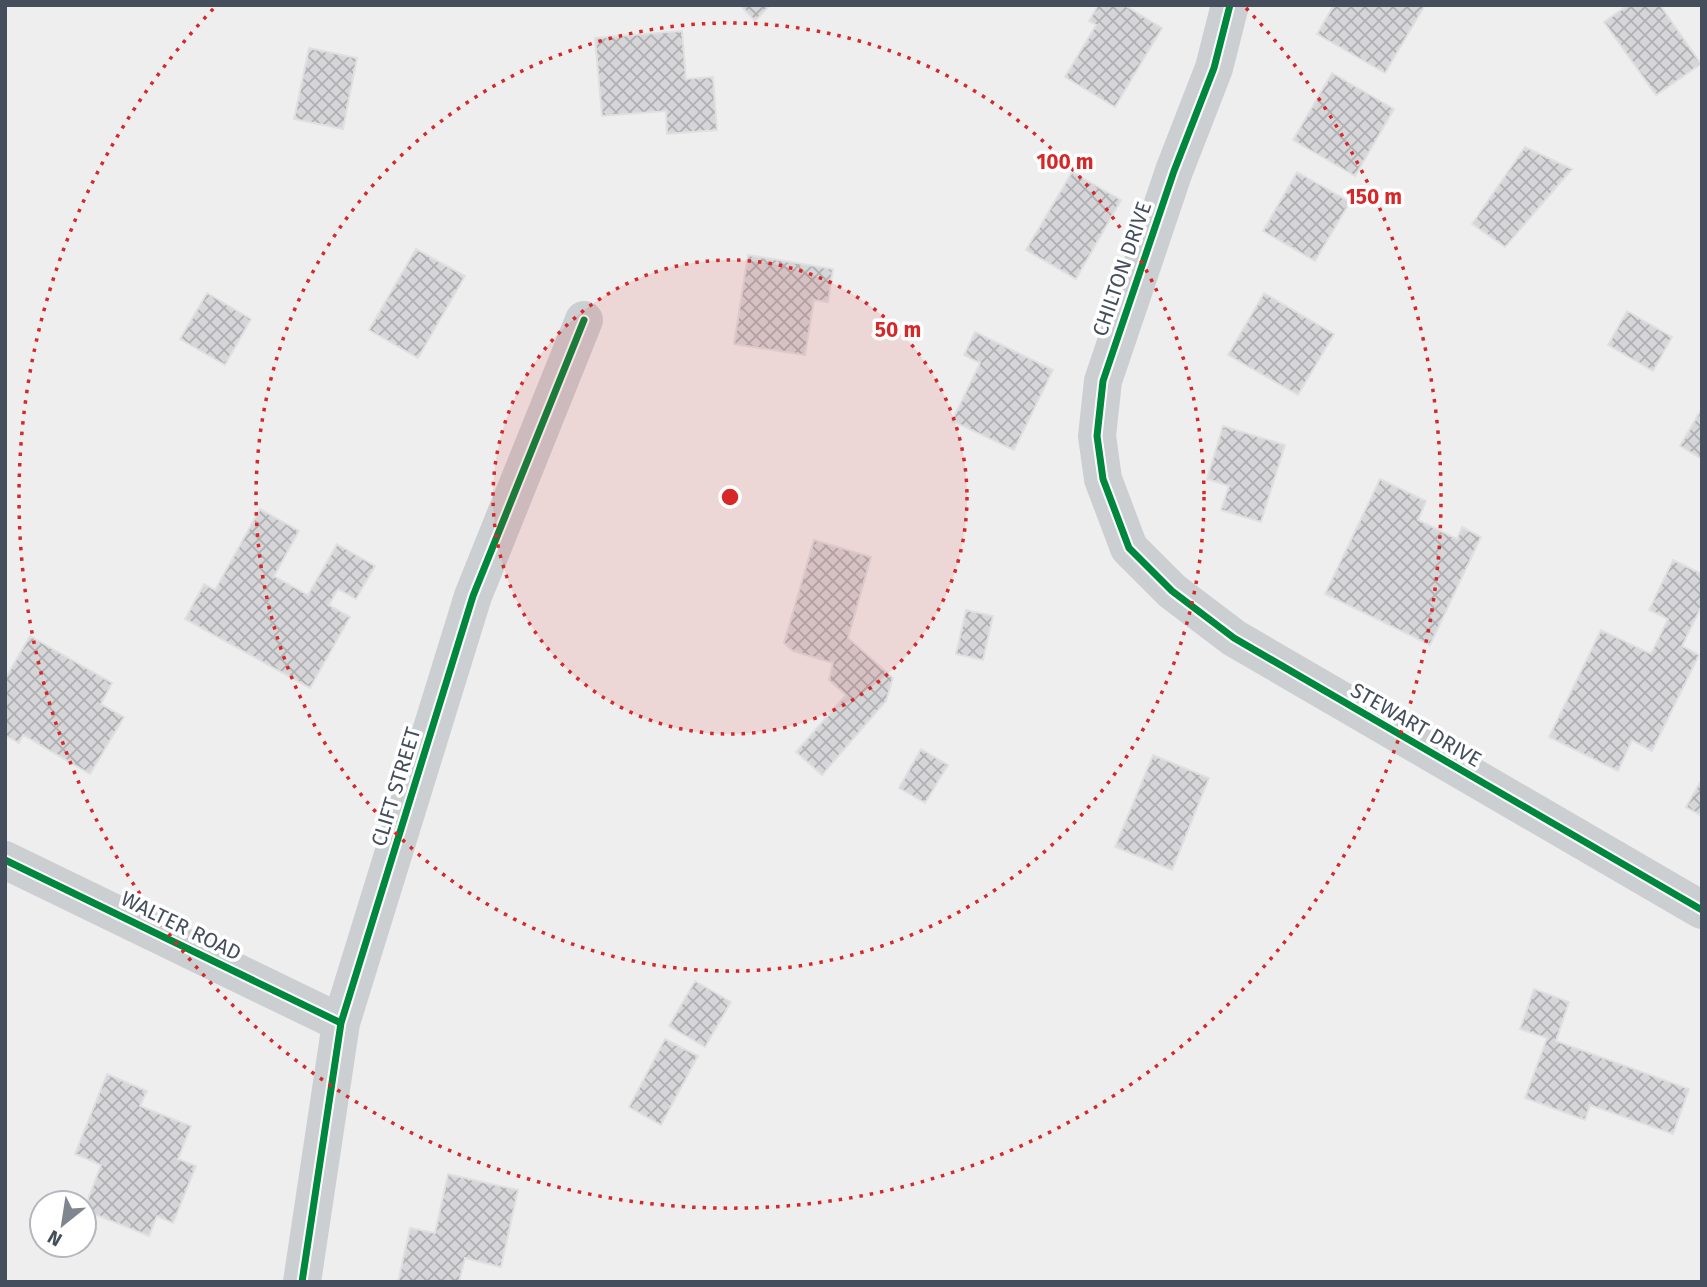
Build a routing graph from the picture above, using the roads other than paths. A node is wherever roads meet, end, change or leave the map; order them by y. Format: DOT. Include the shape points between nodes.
graph roads {
  1 [pos="1230,5"];
  2 [pos="584,320"];
  3 [pos="1129,548"];
  4 [pos="5,860"];
  5 [pos="1702,910"];
  6 [pos="341,1023"];
  7 [pos="302,1282"];
  1 -- 3 [label="street, CHILTON DRIVE" via="1214,68 1103,381 1097,436 1103,479"];
  2 -- 6 [label="street, CLIFT STREET" via="473,596"];
  3 -- 5 [label="street, STEWART DRIVE" via="1172,591 1234,638"];
  4 -- 6 [label="street, WALTER ROAD"];
  6 -- 7 [label="street, CLIFT STREET"];
}
